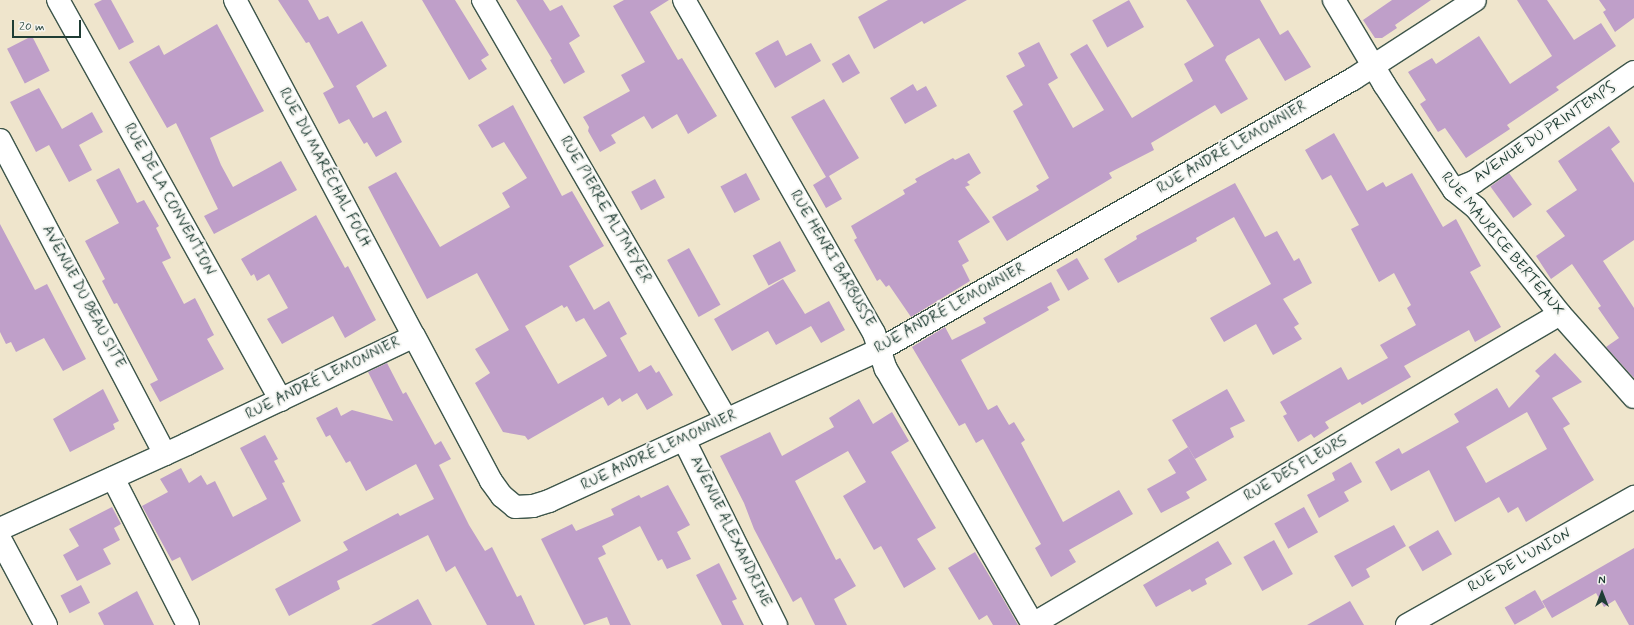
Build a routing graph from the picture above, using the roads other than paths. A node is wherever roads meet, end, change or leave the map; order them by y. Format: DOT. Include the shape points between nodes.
graph roads {
  1 [pos="58,0"];
  2 [pos="235,0"];
  3 [pos="484,0"];
  4 [pos="684,0"];
  5 [pos="1334,0"];
  6 [pos="1474,0"];
  7 [pos="1374,66"];
  8 [pos="1634,72"];
  9 [pos="0,140"];
  10 [pos="1454,190"];
  11 [pos="1560,314"];
  12 [pos="414,336"];
  13 [pos="879,350"];
  14 [pos="1634,396"];
  15 [pos="281,400"];
  16 [pos="726,420"];
  17 [pos="684,440"];
  18 [pos="165,454"];
  19 [pos="114,478"];
  20 [pos="1634,497"];
  21 [pos="0,529"];
  22 [pos="0,539"];
  23 [pos="1033,624"];
  24 [pos="46,625"];
  25 [pos="188,625"];
  26 [pos="776,625"];
  27 [pos="1407,625"];
  1 -- 15 [label="street, RUE DE LA CONVENTION"];
  2 -- 12 [label="street, RUE DU MARÉCHAL FOCH"];
  3 -- 16 [label="street, RUE PIERRE ALTMEYER"];
  4 -- 13 [label="street, RUE HENRI BARBUSSE" via="874,333"];
  5 -- 7 [label="street, RUE MAURICE BERTEAUX"];
  6 -- 7 [label="street, RUE ANDRÉ LEMONNIER"];
  7 -- 10 [label="street, RUE MAURICE BERTEAUX"];
  7 -- 13 [label="street, RUE ANDRÉ LEMONNIER"];
  8 -- 10 [label="street, AVENUE DU PRINTEMPS" via="1474,182"];
  9 -- 18 [label="street, AVENUE DU BEAU SITE"];
  10 -- 11 [label="street, RUE MAURICE BERTEAUX" via="1476,208"];
  11 -- 14 [label="street, RUE MAURICE BERTEAUX"];
  11 -- 23 [label="street, RUE DES FLEURS"];
  12 -- 15 [label="street, RUE ANDRÉ LEMONNIER"];
  12 -- 17 [label="street, RUE ANDRÉ LEMONNIER" via="491,481 515,507 549,502"];
  13 -- 16 [label="street, RUE ANDRÉ LEMONNIER"];
  13 -- 23 [label="street, RUE HENRI BARBUSSE" via="886,369"];
  15 -- 18 [label="street, RUE ANDRÉ LEMONNIER"];
  16 -- 17 [label="street, RUE ANDRÉ LEMONNIER"];
  17 -- 26 [label="street, AVENUE ALEXANDRINE"];
  18 -- 19 [label="street, RUE ANDRÉ LEMONNIER"];
  19 -- 21 [label="street, RUE ANDRÉ LEMONNIER"];
  19 -- 25 [label="street"];
  20 -- 27 [label="street, RUE DE L'UNION"];
  22 -- 24 [label="street"];
}
